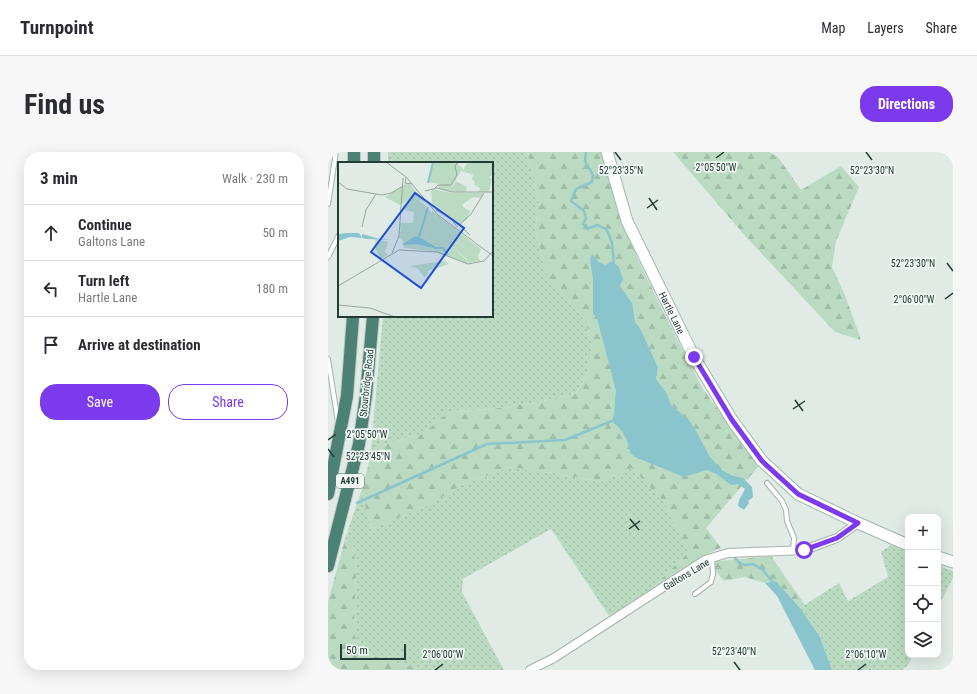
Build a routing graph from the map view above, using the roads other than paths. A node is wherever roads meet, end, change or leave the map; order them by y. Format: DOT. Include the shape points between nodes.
graph roads {
  1 [pos="336,152"];
  2 [pos="607,152"];
  3 [pos="338,176"];
  4 [pos="333,177"];
  5 [pos="328,204"];
  6 [pos="338,236"];
  7 [pos="328,257"];
  8 [pos="353,317"];
  9 [pos="373,317"];
  10 [pos="328,359"];
  11 [pos="341,434"];
  12 [pos="767,483"];
  13 [pos="328,494"];
  14 [pos="858,523"];
  15 [pos="905,544"];
  16 [pos="793,550"];
  17 [pos="941,557"];
  18 [pos="712,558"];
  19 [pos="953,562"];
  20 [pos="328,566"];
  21 [pos="695,594"];
  22 [pos="530,670"];
  1 -- 4 [label="lane"];
  2 -- 14 [label="main road, Hartle Lane" via="627,221 694,357 732,420 762,461 798,494"];
  3 -- 4 [label="lane"];
  4 -- 5 [label="lane"];
  6 -- 7 [label="lane"];
  8 -- 11 [label="highway, Stourbridge Road / A491" via="347,396"];
  9 -- 20 [label="highway, Stourbridge Road / A491" via="359,444"];
  10 -- 11 [label="lane"];
  11 -- 13 [label="highway, Stourbridge Road / A491"];
  12 -- 16 [label="lane" via="786,510 787,521 794,538"];
  14 -- 15 [label="main road, Hartle Lane"];
  14 -- 16 [label="street, Galtons Lane" via="837,538 804,550"];
  16 -- 18 [label="street, Galtons Lane" via="728,553"];
  17 -- 19 [label="main road"];
  18 -- 21 [label="lane" via="711,582"];
  18 -- 22 [label="street, Galtons Lane" via="705,560 554,658"];
}
